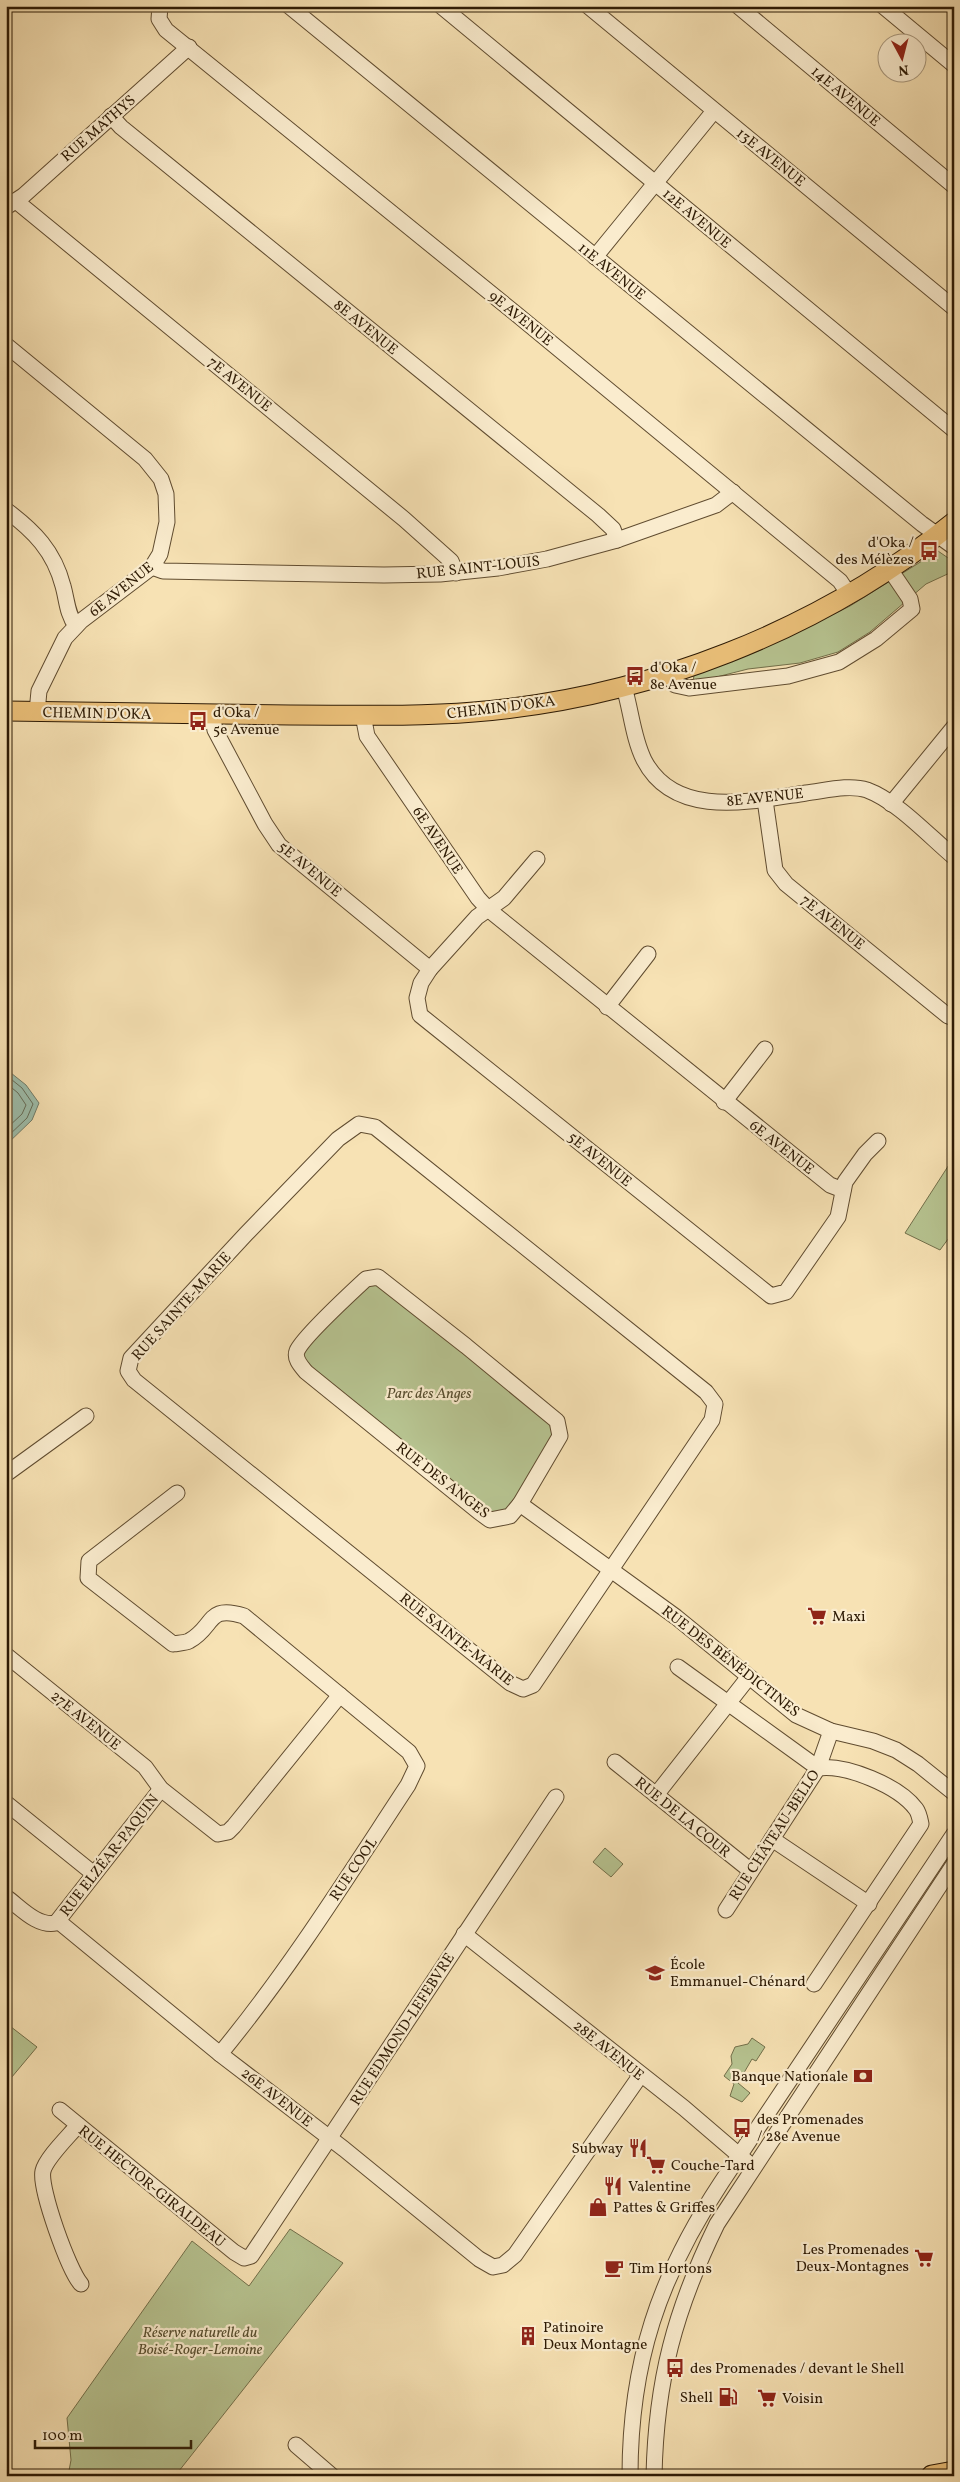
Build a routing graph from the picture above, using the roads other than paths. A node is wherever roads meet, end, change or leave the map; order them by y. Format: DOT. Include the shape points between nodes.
graph roads {
  1 [pos="160,6"];
  2 [pos="289,6"];
  3 [pos="440,6"];
  4 [pos="588,6"];
  5 [pos="738,6"];
  6 [pos="884,6"];
  7 [pos="188,47"];
  8 [pos="954,65"];
  9 [pos="714,110"];
  10 [pos="111,116"];
  11 [pos="655,183"];
  12 [pos="954,186"];
  13 [pos="11,204"];
  14 [pos="595,257"];
  15 [pos="954,308"];
  16 [pos="6,345"];
  17 [pos="954,430"];
  18 [pos="733,492"];
  19 [pos="7,511"];
  20 [pos="954,522"];
  21 [pos="937,535"];
  22 [pos="617,540"];
  23 [pos="954,547"];
  24 [pos="152,567"];
  25 [pos="889,568"];
  26 [pos="456,573"];
  27 [pos="848,593"];
  28 [pos="76,626"];
  29 [pos="668,674"];
  30 [pos="624,687"];
  31 [pos="6,712"];
  32 [pos="37,712"];
  33 [pos="212,714"];
  34 [pos="363,715"];
  35 [pos="954,727"];
  36 [pos="765,800"];
  37 [pos="891,804"];
  38 [pos="954,857"];
  39 [pos="537,859"];
  40 [pos="489,910"];
  41 [pos="648,954"];
  42 [pos="430,968"];
  43 [pos="607,1007"];
  44 [pos="951,1017"];
  45 [pos="765,1049"];
  46 [pos="724,1102"];
  47 [pos="878,1140"];
  48 [pos="843,1190"];
  49 [pos="86,1416"];
  50 [pos="6,1474"];
  51 [pos="177,1493"];
  52 [pos="520,1504"];
  53 [pos="611,1569"];
  54 [pos="6,1655"];
  55 [pos="678,1667"];
  56 [pos="748,1678"];
  57 [pos="340,1695"];
  58 [pos="727,1703"];
  59 [pos="831,1731"];
  60 [pos="615,1762"];
  61 [pos="818,1768"];
  62 [pos="161,1789"];
  63 [pos="954,1793"];
  64 [pos="656,1795"];
  65 [pos="556,1797"];
  66 [pos="6,1803"];
  67 [pos="954,1834"];
  68 [pos="772,1839"];
  69 [pos="954,1864"];
  70 [pos="752,1871"];
  71 [pos="94,1874"];
  72 [pos="6,1897"];
  73 [pos="869,1904"];
  74 [pos="726,1910"];
  75 [pos="58,1921"];
  76 [pos="464,1934"];
  77 [pos="814,1984"];
  78 [pos="220,2054"];
  79 [pos="640,2076"];
  80 [pos="60,2110"];
  81 [pos="78,2125"];
  82 [pos="330,2138"];
  83 [pos="739,2155"];
  84 [pos="754,2168"];
  85 [pos="247,2258"];
  86 [pos="81,2284"];
  87 [pos="296,2445"];
  88 [pos="954,2472"];
  89 [pos="332,2476"];
  90 [pos="630,2476"];
  91 [pos="654,2476"];
  92 [pos="932,2476"];
  1 -- 7 [label="street, 9E AVENUE" via="161,24"];
  2 -- 14 [label="street, 11E AVENUE"];
  3 -- 11 [label="street, 12E AVENUE"];
  4 -- 9 [label="street, 13E AVENUE"];
  5 -- 12 [label="street, 14E AVENUE"];
  6 -- 8 [label="street"];
  7 -- 10 [label="street, RUE MATHYS"];
  7 -- 18 [label="street, 9E AVENUE"];
  9 -- 11 [label="street"];
  9 -- 15 [label="street, 13E AVENUE"];
  10 -- 13 [label="street, RUE MATHYS"];
  10 -- 22 [label="street, 8E AVENUE" via="163,162 598,515 613,529"];
  11 -- 14 [label="street"];
  11 -- 17 [label="street, 12E AVENUE"];
  13 -- 26 [label="street, 7E AVENUE" via="404,519 451,560"];
  14 -- 21 [label="street, 11E AVENUE"];
  16 -- 24 [label="street, 6E AVENUE" via="138,452 157,473 166,494 167,522 160,554"];
  18 -- 22 [label="street, RUE SAINT-LOUIS" via="716,505"];
  18 -- 27 [label="street, 9E AVENUE" via="840,581"];
  19 -- 28 [label="street" via="34,532 51,554"];
  20 -- 21 [label="main road, CHEMIN D'OKA"];
  21 -- 23 [label="street, 11E AVENUE"];
  21 -- 25 [label="main road, CHEMIN D'OKA"];
  22 -- 26 [label="street, RUE SAINT-LOUIS" via="547,560"];
  24 -- 26 [label="street, RUE SAINT-LOUIS" via="162,571"];
  24 -- 28 [label="street, 6E AVENUE"];
  25 -- 27 [label="main road, CHEMIN D'OKA"];
  25 -- 29 [label="street" via="910,600 912,610 876,639 839,662 788,676 689,688 675,685"];
  27 -- 29 [label="main road, CHEMIN D'OKA" via="758,639"];
  28 -- 32 [label="street, 6E AVENUE" via="59,646 38,696"];
  29 -- 30 [label="main road, CHEMIN D'OKA"];
  30 -- 34 [label="main road, CHEMIN D'OKA" via="475,712"];
  30 -- 36 [label="street, 8E AVENUE" via="640,750 652,773 664,784 680,795 699,801"];
  31 -- 32 [label="main road, CHEMIN D'OKA"];
  32 -- 33 [label="main road, CHEMIN D'OKA"];
  33 -- 34 [label="main road, CHEMIN D'OKA"];
  33 -- 42 [label="street, 5E AVENUE" via="215,730 264,824 279,846"];
  34 -- 40 [label="street, 6E AVENUE" via="367,736"];
  35 -- 37 [label="street"];
  36 -- 37 [label="street, 8E AVENUE" via="842,788 865,789"];
  36 -- 44 [label="street, 7E AVENUE" via="775,870 786,884"];
  37 -- 38 [label="street, 8E AVENUE"];
  39 -- 40 [label="street" via="504,898"];
  40 -- 42 [label="street, 5E AVENUE" via="477,916"];
  40 -- 43 [label="street, 6E AVENUE"];
  41 -- 43 [label="street"];
  42 -- 48 [label="street, 5E AVENUE" via="417,998 420,1015 771,1296 786,1292 838,1217"];
  43 -- 46 [label="street, 6E AVENUE"];
  45 -- 46 [label="street"];
  46 -- 48 [label="street, 6E AVENUE" via="830,1185"];
  47 -- 48 [label="street" via="860,1161"];
  49 -- 50 [label="street"];
  51 -- 57 [label="street, RUE COOL" via="89,1561 88,1578 173,1644 189,1641 219,1613 230,1611 244,1616"];
  52 -- 52 [label="street, RUE DES ANGES" via="510,1516 490,1520 306,1372 297,1360 296,1352 305,1340 366,1279 378,1277 557,1421 560,1436"];
  52 -- 53 [label="street, RUE DES BÉNÉDICTINES"];
  53 -- 53 [label="street, RUE SAINTE-MARIE" via="533,1685 524,1689 510,1683 134,1380 128,1371 132,1358 338,1139 359,1124 375,1127 706,1392 715,1404 712,1420"];
  53 -- 56 [label="street, RUE DES BÉNÉDICTINES"];
  54 -- 62 [label="street, 27E AVENUE" via="145,1767"];
  55 -- 58 [label="street"];
  56 -- 58 [label="street"];
  56 -- 59 [label="street, RUE DES BÉNÉDICTINES" via="796,1715"];
  57 -- 62 [label="street, 27E AVENUE" via="228,1832 215,1833"];
  57 -- 78 [label="street, RUE COOL" via="414,1756 417,1771 278,1980"];
  58 -- 61 [label="street"];
  58 -- 64 [label="street"];
  59 -- 61 [label="street, RUE CHÂTEAU-BELLO"];
  59 -- 63 [label="street, RUE DES BÉNÉDICTINES" via="896,1750"];
  60 -- 64 [label="street, RUE DE LA COUR"];
  61 -- 68 [label="street, RUE CHÂTEAU-BELLO"];
  61 -- 73 [label="street" via="837,1768 883,1784 916,1809 919,1815 921,1824"];
  62 -- 71 [label="street, RUE ELZÉAR-PAQUIN"];
  64 -- 70 [label="street, RUE DE LA COUR"];
  65 -- 76 [label="street, RUE EDMOND-LEFEBVRE"];
  66 -- 71 [label="street"];
  67 -- 83 [label="street"];
  68 -- 70 [label="street, RUE CHÂTEAU-BELLO"];
  68 -- 73 [label="street"];
  69 -- 84 [label="street"];
  70 -- 74 [label="street, RUE CHÂTEAU-BELLO"];
  71 -- 75 [label="street, RUE ELZÉAR-PAQUIN"];
  72 -- 75 [label="street" via="39,1921 51,1924"];
  73 -- 77 [label="street"];
  75 -- 78 [label="street, 26E AVENUE"];
  76 -- 79 [label="street, 28E AVENUE"];
  76 -- 82 [label="street, RUE EDMOND-LEFEBVRE"];
  78 -- 82 [label="street, 26E AVENUE"];
  79 -- 82 [label="street, 26E AVENUE" via="520,2248 499,2267 489,2266 479,2259"];
  79 -- 83 [label="street, 28E AVENUE"];
  80 -- 81 [label="street, RUE HECTOR-GIRALDEAU"];
  81 -- 85 [label="street, RUE HECTOR-GIRALDEAU" via="234,2252"];
  81 -- 86 [label="street" via="48,2162 42,2177 68,2264"];
  82 -- 85 [label="street, RUE EDMOND-LEFEBVRE" via="254,2253"];
  83 -- 84 [label="street, 28E AVENUE"];
  83 -- 90 [label="street" via="689,2232 662,2292 638,2374"];
  84 -- 91 [label="street" via="717,2224 679,2312 662,2377"];
  87 -- 89 [label="street"];
  88 -- 92 [label="highway"];
}
